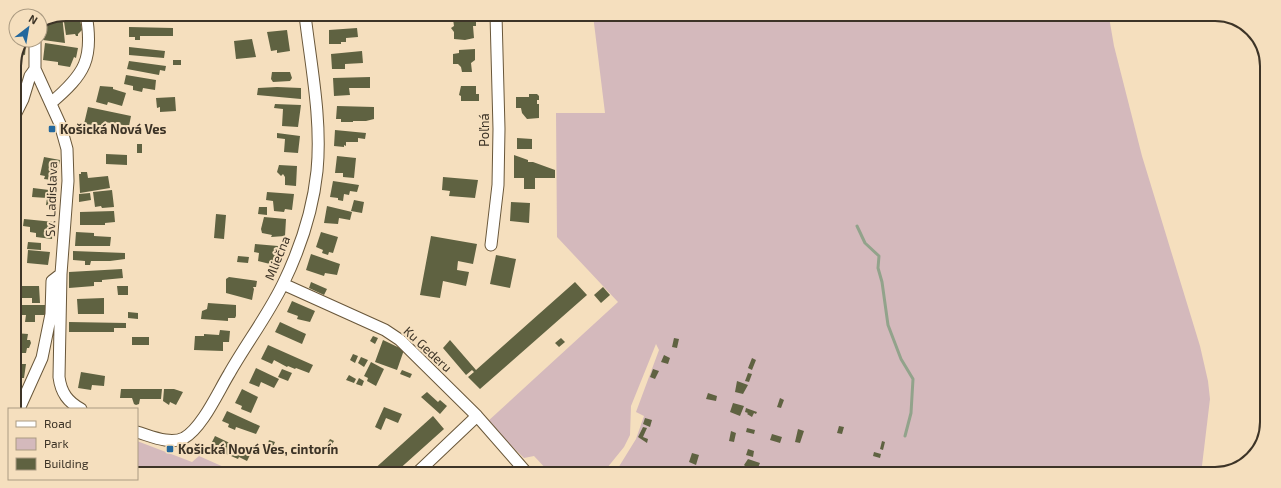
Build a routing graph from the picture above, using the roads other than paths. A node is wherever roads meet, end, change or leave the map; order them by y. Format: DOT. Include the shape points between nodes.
graph roads {
  1 [pos="87,21"];
  2 [pos="306,21"];
  3 [pos="496,21"];
  4 [pos="35,48"];
  5 [pos="35,69"];
  6 [pos="51,103"];
  7 [pos="21,104"];
  8 [pos="491,245"];
  9 [pos="61,274"];
  10 [pos="283,284"];
  11 [pos="21,405"];
  12 [pos="80,408"];
  13 [pos="477,416"];
  14 [pos="138,432"];
  15 [pos="423,467"];
  16 [pos="522,467"];
  1 -- 6 [label="street" via="90,42 88,56 75,80"];
  2 -- 10 [label="street, Mliečna" via="317,122 316,172 306,225"];
  3 -- 8 [label="street, Poľná" via="498,177"];
  4 -- 5 [label="street, Sv. Ladislava"];
  5 -- 6 [label="street, Sv. Ladislava"];
  5 -- 7 [label="street" via="30,76"];
  6 -- 9 [label="street, Sv. Ladislava" via="60,124 67,155 68,181"];
  9 -- 11 [label="street, Sv. Ladislava" via="52,281 51,314 42,358"];
  9 -- 12 [label="street, Sv. Ladislava" via="59,382 66,398"];
  10 -- 13 [label="street, Ku Gederu" via="386,330 400,340"];
  10 -- 14 [label="street, Mliečna" via="210,406 189,434 181,439 169,440"];
  13 -- 15 [label="street"];
  13 -- 16 [label="street, Ku Gederu"];
}
